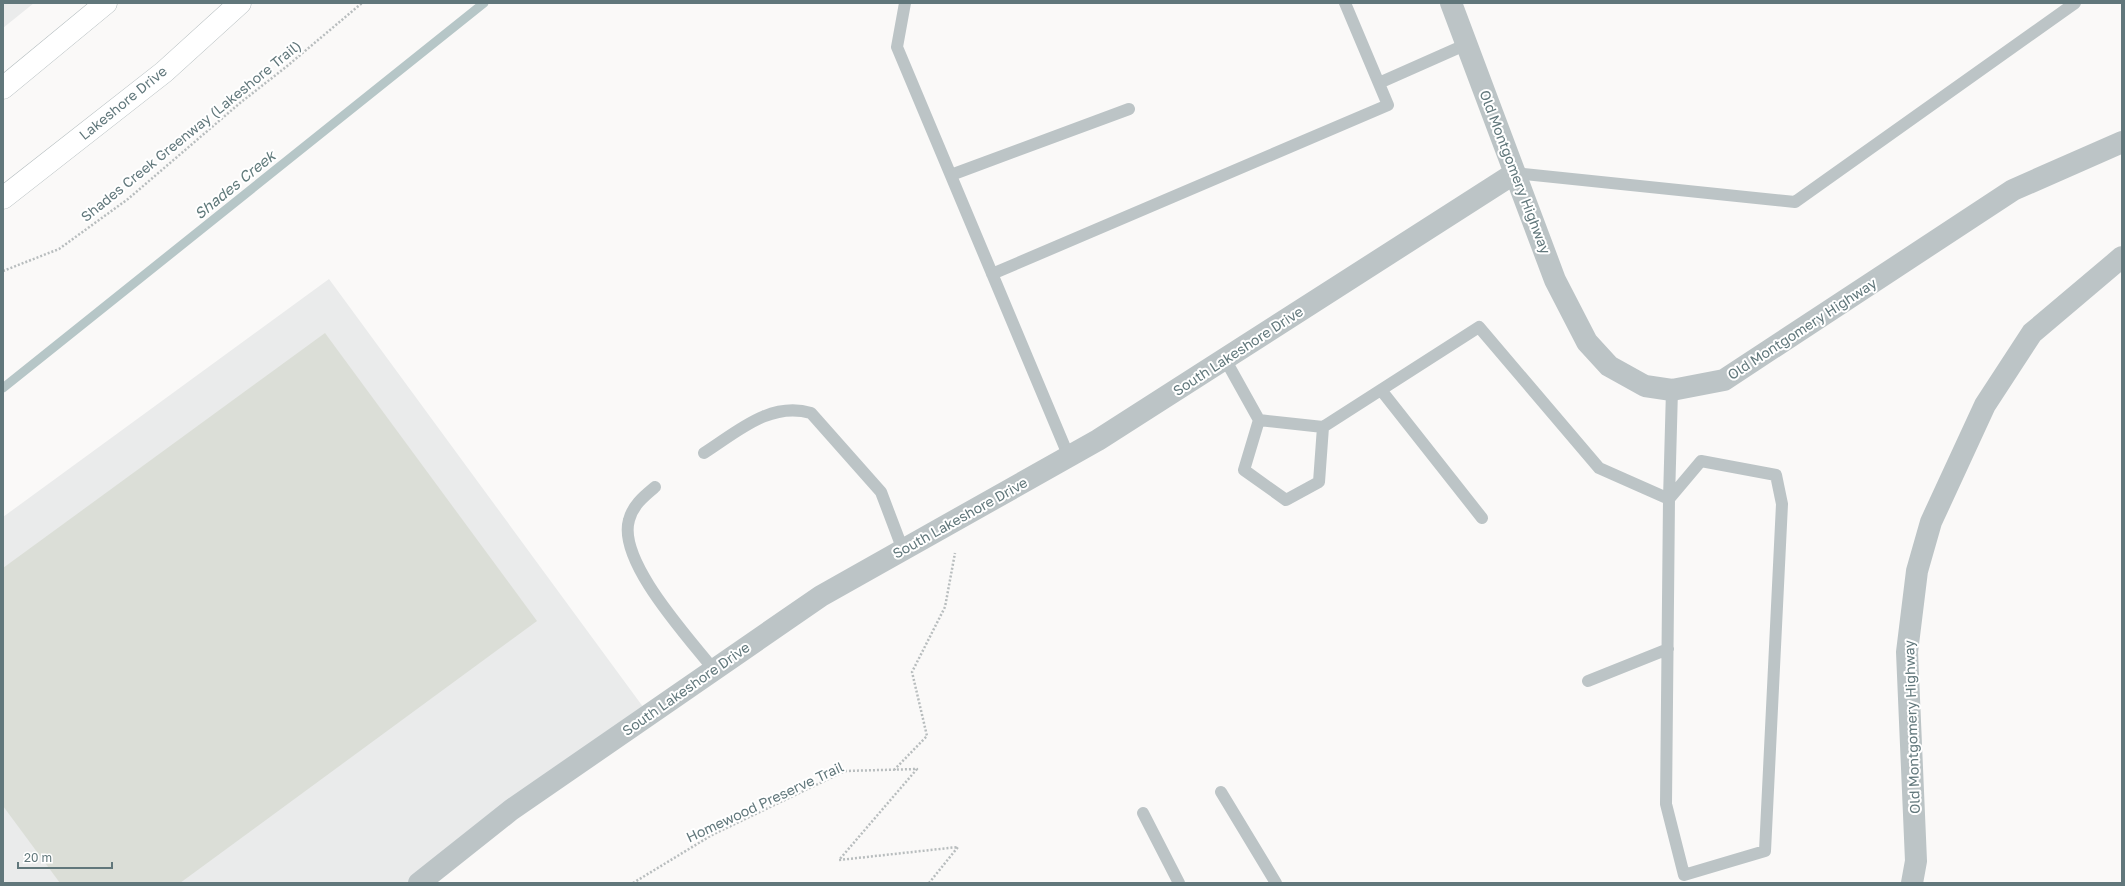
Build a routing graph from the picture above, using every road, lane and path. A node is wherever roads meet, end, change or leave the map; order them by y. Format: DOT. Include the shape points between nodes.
graph roads {
  1 [pos="106,3"];
  2 [pos="240,3"];
  3 [pos="362,3"];
  4 [pos="905,3"];
  5 [pos="1345,3"];
  6 [pos="1451,3"];
  7 [pos="2075,3"];
  8 [pos="1467,44"];
  9 [pos="1379,83"];
  10 [pos="3,88"];
  11 [pos="1129,109"];
  12 [pos="2122,142"];
  13 [pos="1516,173"];
  14 [pos="951,175"];
  15 [pos="3,198"];
  16 [pos="2122,257"];
  17 [pos="3,271"];
  18 [pos="992,274"];
  19 [pos="1225,360"];
  20 [pos="1381,390"];
  21 [pos="1672,390"];
  22 [pos="1259,420"];
  23 [pos="1323,427"];
  24 [pos="704,453"];
  25 [pos="1069,457"];
  26 [pos="654,487"];
  27 [pos="1669,499"];
  28 [pos="962,517"];
  29 [pos="1482,518"];
  30 [pos="902,550"];
  31 [pos="1668,649"];
  32 [pos="714,670"];
  33 [pos="1588,681"];
  34 [pos="894,770"];
  35 [pos="1222,792"];
  36 [pos="1143,813"];
  37 [pos="1682,879"];
  38 [pos="420,883"];
  39 [pos="633,883"];
  40 [pos="929,883"];
  41 [pos="1179,883"];
  42 [pos="1276,883"];
  43 [pos="1912,883"];
  1 -- 10 [label="main road"];
  2 -- 15 [label="main road, Lakeshore Drive" via="164,72"];
  3 -- 17 [label="path, Shades Creek Greenway (Lakeshore Trail)" via="128,199 59,249"];
  4 -- 14 [label="lane" via="897,47"];
  5 -- 9 [label="lane"];
  6 -- 8 [label="street, Old Montgomery Highway"];
  7 -- 13 [label="lane" via="1795,202"];
  8 -- 9 [label="lane"];
  8 -- 13 [label="street, Old Montgomery Highway"];
  9 -- 18 [label="lane" via="1388,105"];
  11 -- 14 [label="lane"];
  12 -- 21 [label="street, Old Montgomery Highway" via="2013,190 1724,380"];
  13 -- 19 [label="street, South Lakeshore Drive"];
  13 -- 21 [label="street, Old Montgomery Highway" via="1555,280 1587,342 1609,366 1645,386"];
  14 -- 18 [label="lane"];
  16 -- 43 [label="street, Old Montgomery Highway" via="2032,333 1985,405 1931,522 1917,571 1907,652 1916,861"];
  18 -- 25 [label="lane"];
  19 -- 22 [label="lane"];
  19 -- 25 [label="street, South Lakeshore Drive"];
  20 -- 23 [label="lane"];
  20 -- 27 [label="lane" via="1479,327 1600,468"];
  20 -- 29 [label="lane"];
  21 -- 27 [label="lane"];
  22 -- 23 [label="lane"];
  22 -- 23 [label="lane" via="1244,470 1286,500 1319,482"];
  24 -- 30 [label="lane" via="763,415 785,409 799,409 811,413 878,488"];
  25 -- 28 [label="street, South Lakeshore Drive"];
  26 -- 32 [label="lane" via="639,500 628,521 627,533 631,553 648,586"];
  27 -- 31 [label="lane"];
  27 -- 37 [label="lane" via="1701,461 1776,475 1782,504 1765,851"];
  28 -- 30 [label="street, South Lakeshore Drive"];
  28 -- 34 [label="path" via="945,607 912,672 927,736"];
  30 -- 32 [label="street, South Lakeshore Drive" via="821,596"];
  31 -- 33 [label="lane"];
  31 -- 37 [label="lane" via="1666,804"];
  32 -- 38 [label="street, South Lakeshore Drive" via="511,810"];
  34 -- 39 [label="path, Homewood Preserve Trail" via="846,771 712,835"];
  34 -- 40 [label="path, Homewood Preserve Trail" via="917,769 839,860 958,847"];
  35 -- 42 [label="lane"];
  36 -- 41 [label="lane"];
}
